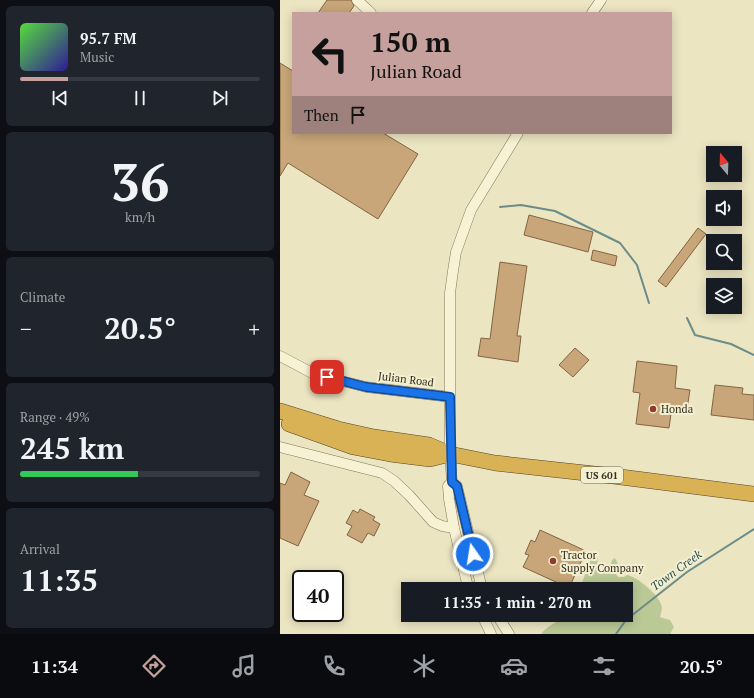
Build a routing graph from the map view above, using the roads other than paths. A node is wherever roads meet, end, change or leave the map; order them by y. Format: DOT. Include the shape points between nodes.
graph roads {
  1 [pos="357,0"];
  2 [pos="601,0"];
  3 [pos="370,12"];
  4 [pos="593,12"];
  5 [pos="517,134"];
  6 [pos="280,356"];
  7 [pos="450,397"];
  8 [pos="280,411"];
  9 [pos="280,421"];
  10 [pos="280,447"];
  11 [pos="450,454"];
  12 [pos="452,482"];
  13 [pos="754,494"];
  14 [pos="454,528"];
  15 [pos="467,582"];
  16 [pos="480,582"];
  17 [pos="485,622"];
  18 [pos="501,622"];
  19 [pos="491,634"];
  20 [pos="509,634"];
  1 -- 3 [label="street"];
  2 -- 4 [label="street"];
  5 -- 7 [label="street" via="471,210 456,252 450,293"];
  6 -- 7 [label="street, Julian Road" via="314,374 366,387"];
  7 -- 11 [label="street"];
  8 -- 11 [label="highway, US 601" via="338,429 429,446"];
  9 -- 11 [label="highway, US 601" via="353,447 430,459"];
  10 -- 14 [label="street" via="382,473 409,495 433,522"];
  11 -- 12 [label="street"];
  11 -- 13 [label="highway, US 601" via="495,463"];
  12 -- 14 [label="street" via="448,486"];
  12 -- 16 [label="street" via="457,486"];
  14 -- 15 [label="street"];
  17 -- 19 [label="street"];
  18 -- 20 [label="street"];
}
